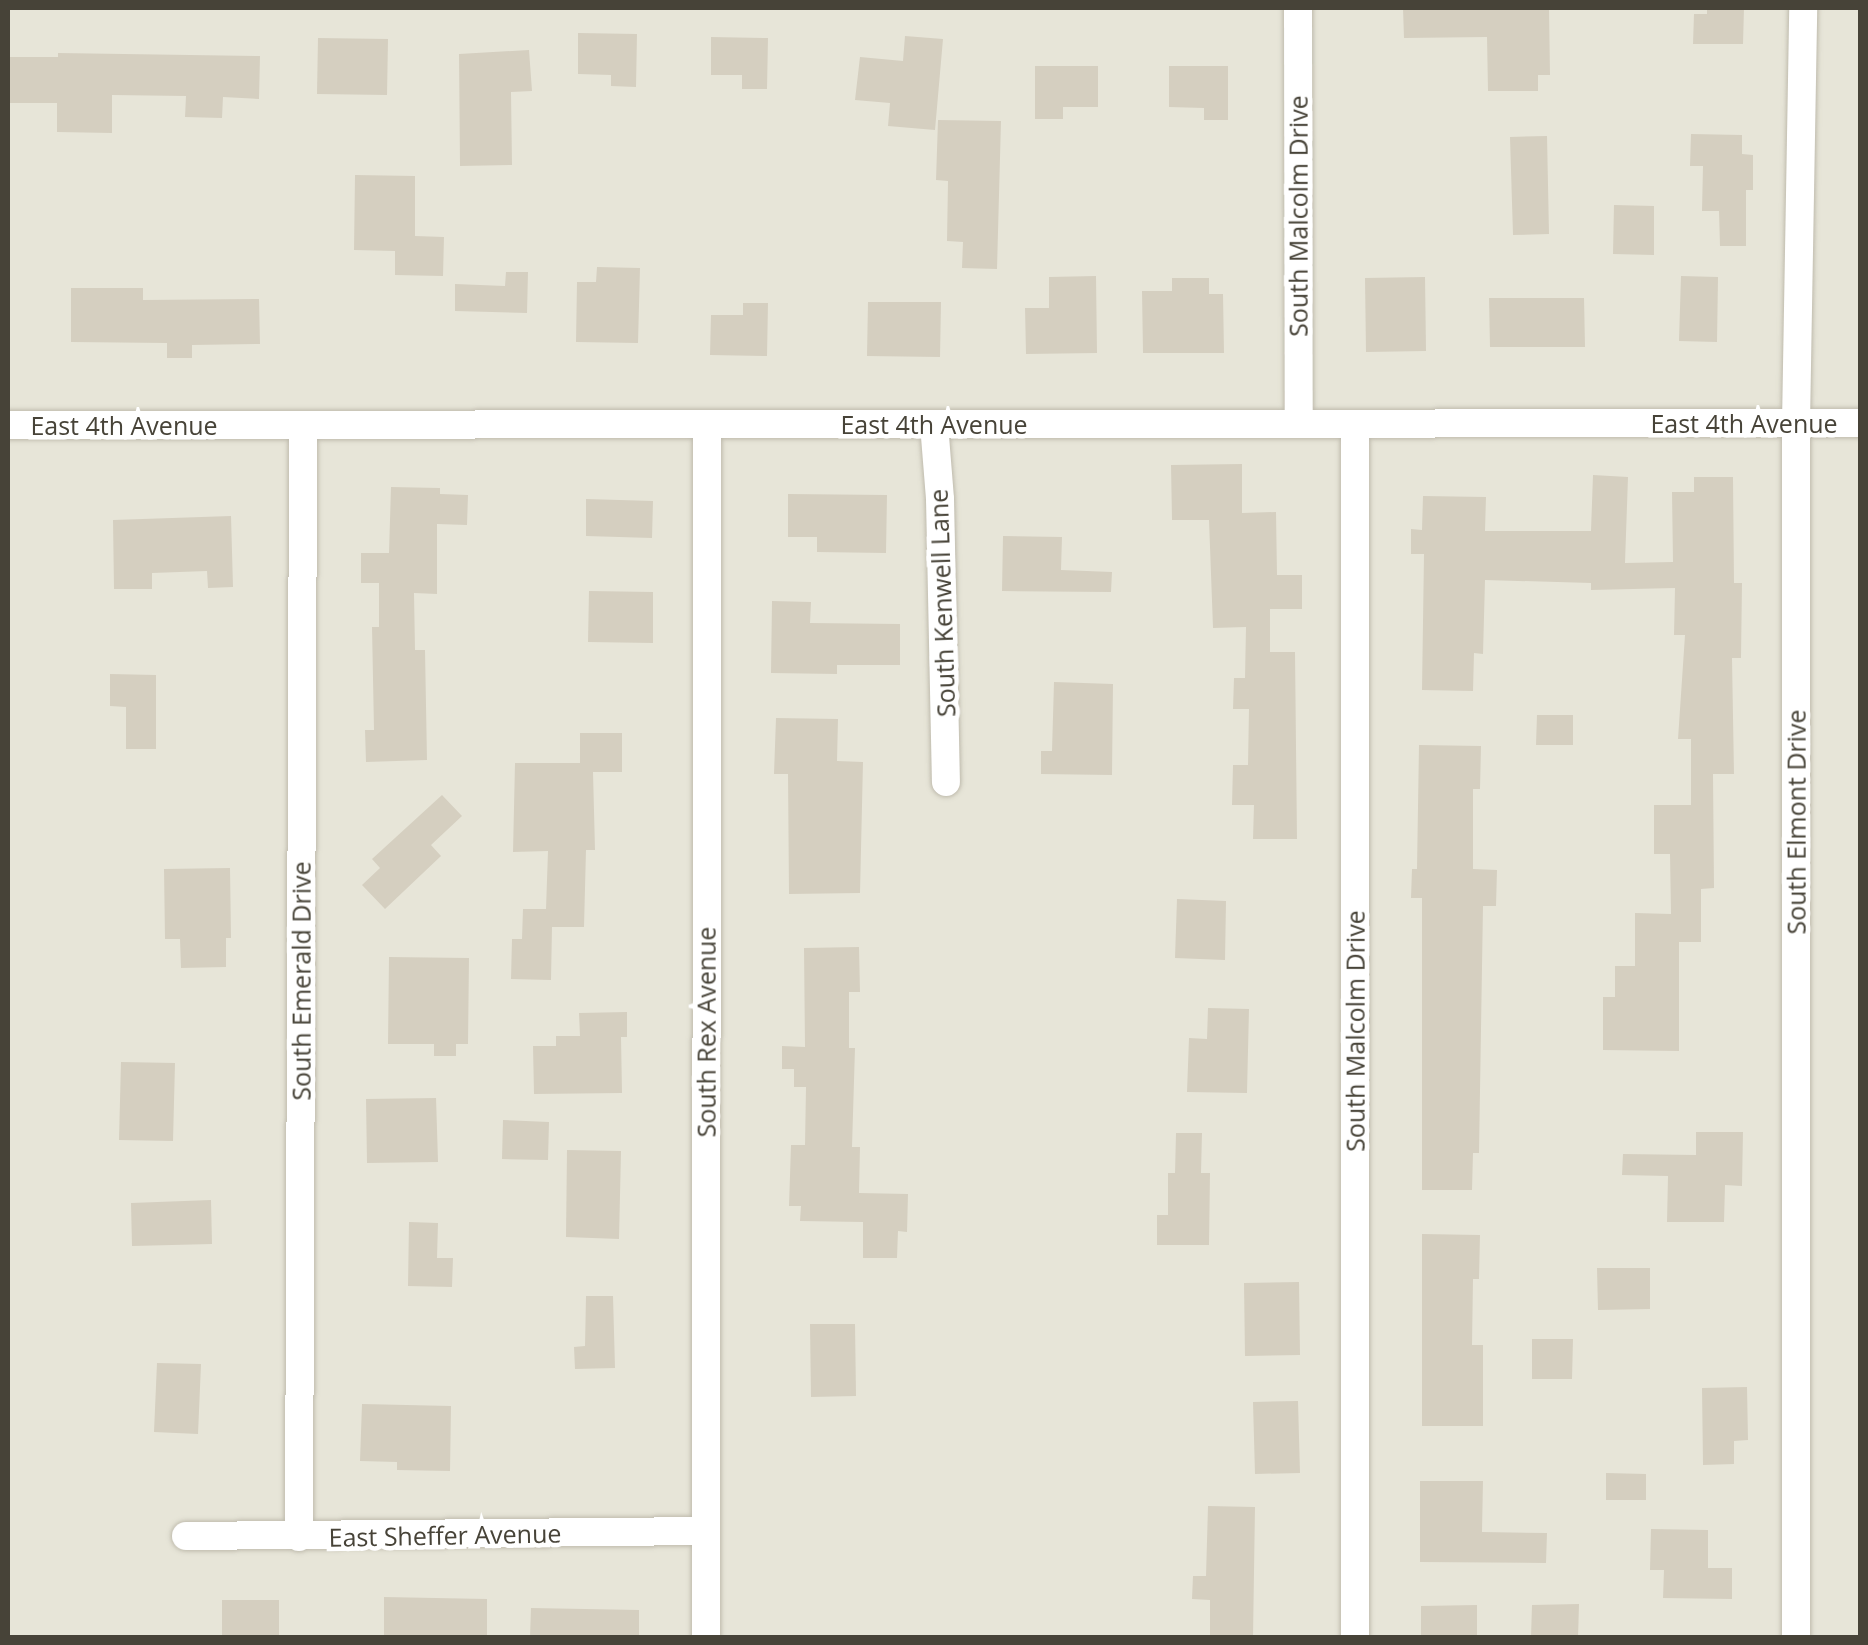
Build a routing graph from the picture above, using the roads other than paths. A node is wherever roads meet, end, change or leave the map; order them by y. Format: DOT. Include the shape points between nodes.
graph roads {
  1 [pos="1298,8"];
  2 [pos="1803,8"];
  3 [pos="1796,423"];
  4 [pos="1860,423"];
  5 [pos="8,424"];
  6 [pos="303,424"];
  7 [pos="934,424"];
  8 [pos="1299,424"];
  9 [pos="1355,424"];
  10 [pos="707,426"];
  11 [pos="946,782"];
  12 [pos="704,1531"];
  13 [pos="186,1536"];
  14 [pos="299,1536"];
  15 [pos="706,1638"];
  16 [pos="1355,1638"];
  17 [pos="1796,1638"];
  1 -- 8 [label="street, South Malcolm Drive"];
  2 -- 3 [label="street, South Elmont Drive"];
  3 -- 4 [label="street, East 4th Avenue"];
  3 -- 9 [label="street, East 4th Avenue"];
  3 -- 17 [label="street, South Elmont Drive"];
  5 -- 6 [label="street, East 4th Avenue"];
  6 -- 10 [label="street, East 4th Avenue"];
  6 -- 14 [label="street, South Emerald Drive"];
  7 -- 8 [label="street, East 4th Avenue"];
  7 -- 10 [label="street, East 4th Avenue"];
  7 -- 11 [label="street, South Kenwell Lane"];
  8 -- 9 [label="street, East 4th Avenue"];
  9 -- 16 [label="street, South Malcolm Drive"];
  10 -- 12 [label="street, South Rex Avenue"];
  12 -- 14 [label="street, East Sheffer Avenue"];
  12 -- 15 [label="street, South Rex Avenue"];
  13 -- 14 [label="street, East Sheffer Avenue"];
}
